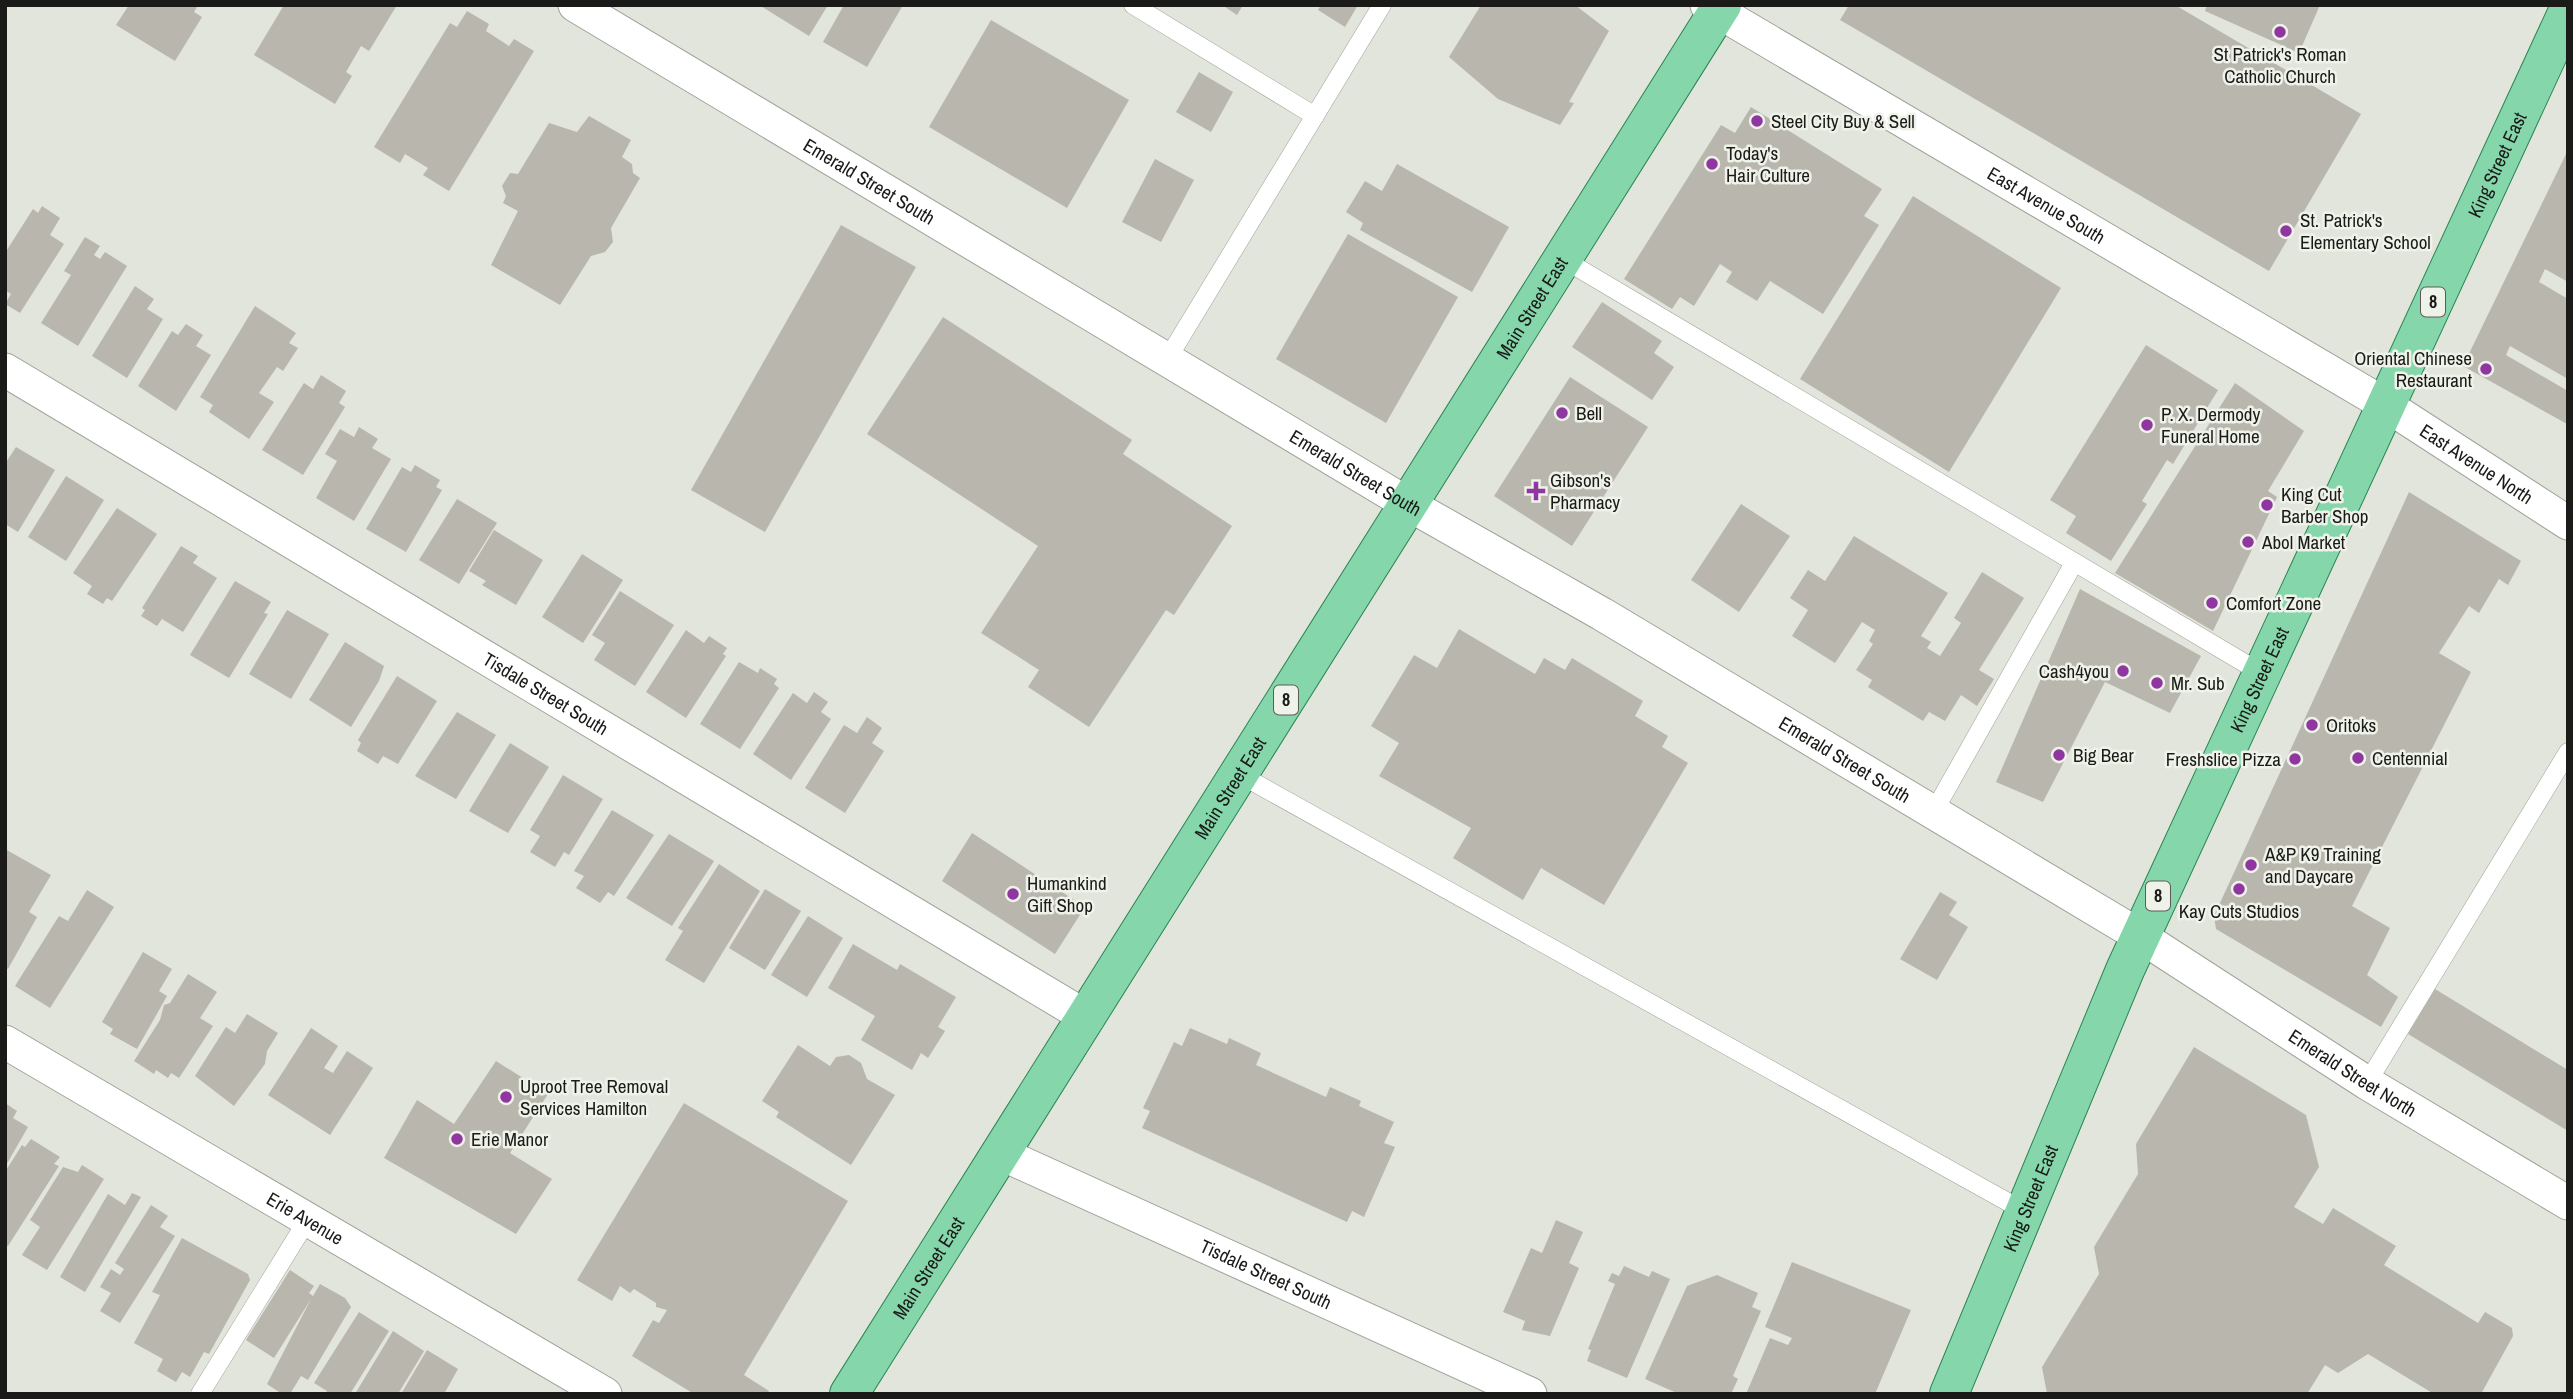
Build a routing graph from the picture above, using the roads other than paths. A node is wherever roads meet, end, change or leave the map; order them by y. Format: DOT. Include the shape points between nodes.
graph roads {
  1 [pos="575,5"];
  2 [pos="1133,5"];
  3 [pos="1382,5"];
  4 [pos="1716,8"];
  5 [pos="2568,11"];
  6 [pos="1315,116"];
  7 [pos="1563,259"];
  8 [pos="1168,358"];
  9 [pos="5,370"];
  10 [pos="2386,405"];
  11 [pos="1408,505"];
  12 [pos="2568,523"];
  13 [pos="2074,563"];
  14 [pos="2263,674"];
  15 [pos="2568,752"];
  16 [pos="1240,774"];
  17 [pos="1933,813"];
  18 [pos="2140,936"];
  19 [pos="1088,1018"];
  20 [pos="5,1042"];
  21 [pos="2367,1083"];
  22 [pos="1002,1154"];
  23 [pos="2568,1203"];
  24 [pos="2024,1211"];
  25 [pos="308,1219"];
  26 [pos="200,1394"];
  27 [pos="605,1394"];
  28 [pos="849,1394"];
  29 [pos="1530,1394"];
  30 [pos="1949,1394"];
  1 -- 8 [label="street, Emerald Street South"];
  2 -- 6 [label="lane"];
  3 -- 6 [label="lane"];
  4 -- 7 [label="main road, Main Street East / 8"];
  4 -- 10 [label="street, East Avenue South"];
  5 -- 10 [label="main road, King Street East / 8"];
  6 -- 8 [label="lane"];
  7 -- 11 [label="main road, Main Street East / 8"];
  7 -- 13 [label="lane"];
  8 -- 11 [label="street, Emerald Street South"];
  9 -- 19 [label="street, Tisdale Street South"];
  10 -- 12 [label="street, East Avenue North"];
  10 -- 14 [label="main road, King Street East / 8"];
  11 -- 16 [label="main road, Main Street East / 8"];
  11 -- 17 [label="street, Emerald Street South" via="1602,614"];
  13 -- 14 [label="lane"];
  13 -- 17 [label="lane"];
  14 -- 18 [label="main road, King Street East / 8"];
  15 -- 21 [label="lane"];
  16 -- 19 [label="main road, Main Street East / 8"];
  16 -- 24 [label="lane"];
  17 -- 18 [label="street, Emerald Street South"];
  18 -- 21 [label="street, Emerald Street North"];
  18 -- 24 [label="main road, King Street East / 8"];
  19 -- 22 [label="main road, Main Street East / 8"];
  20 -- 25 [label="street, Erie Avenue"];
  21 -- 23 [label="street, Emerald Street North"];
  22 -- 28 [label="main road, Main Street East / 8"];
  22 -- 29 [label="street, Tisdale Street South"];
  24 -- 30 [label="main road, King Street East / 8"];
  25 -- 26 [label="lane"];
  25 -- 27 [label="street, Erie Avenue"];
}
